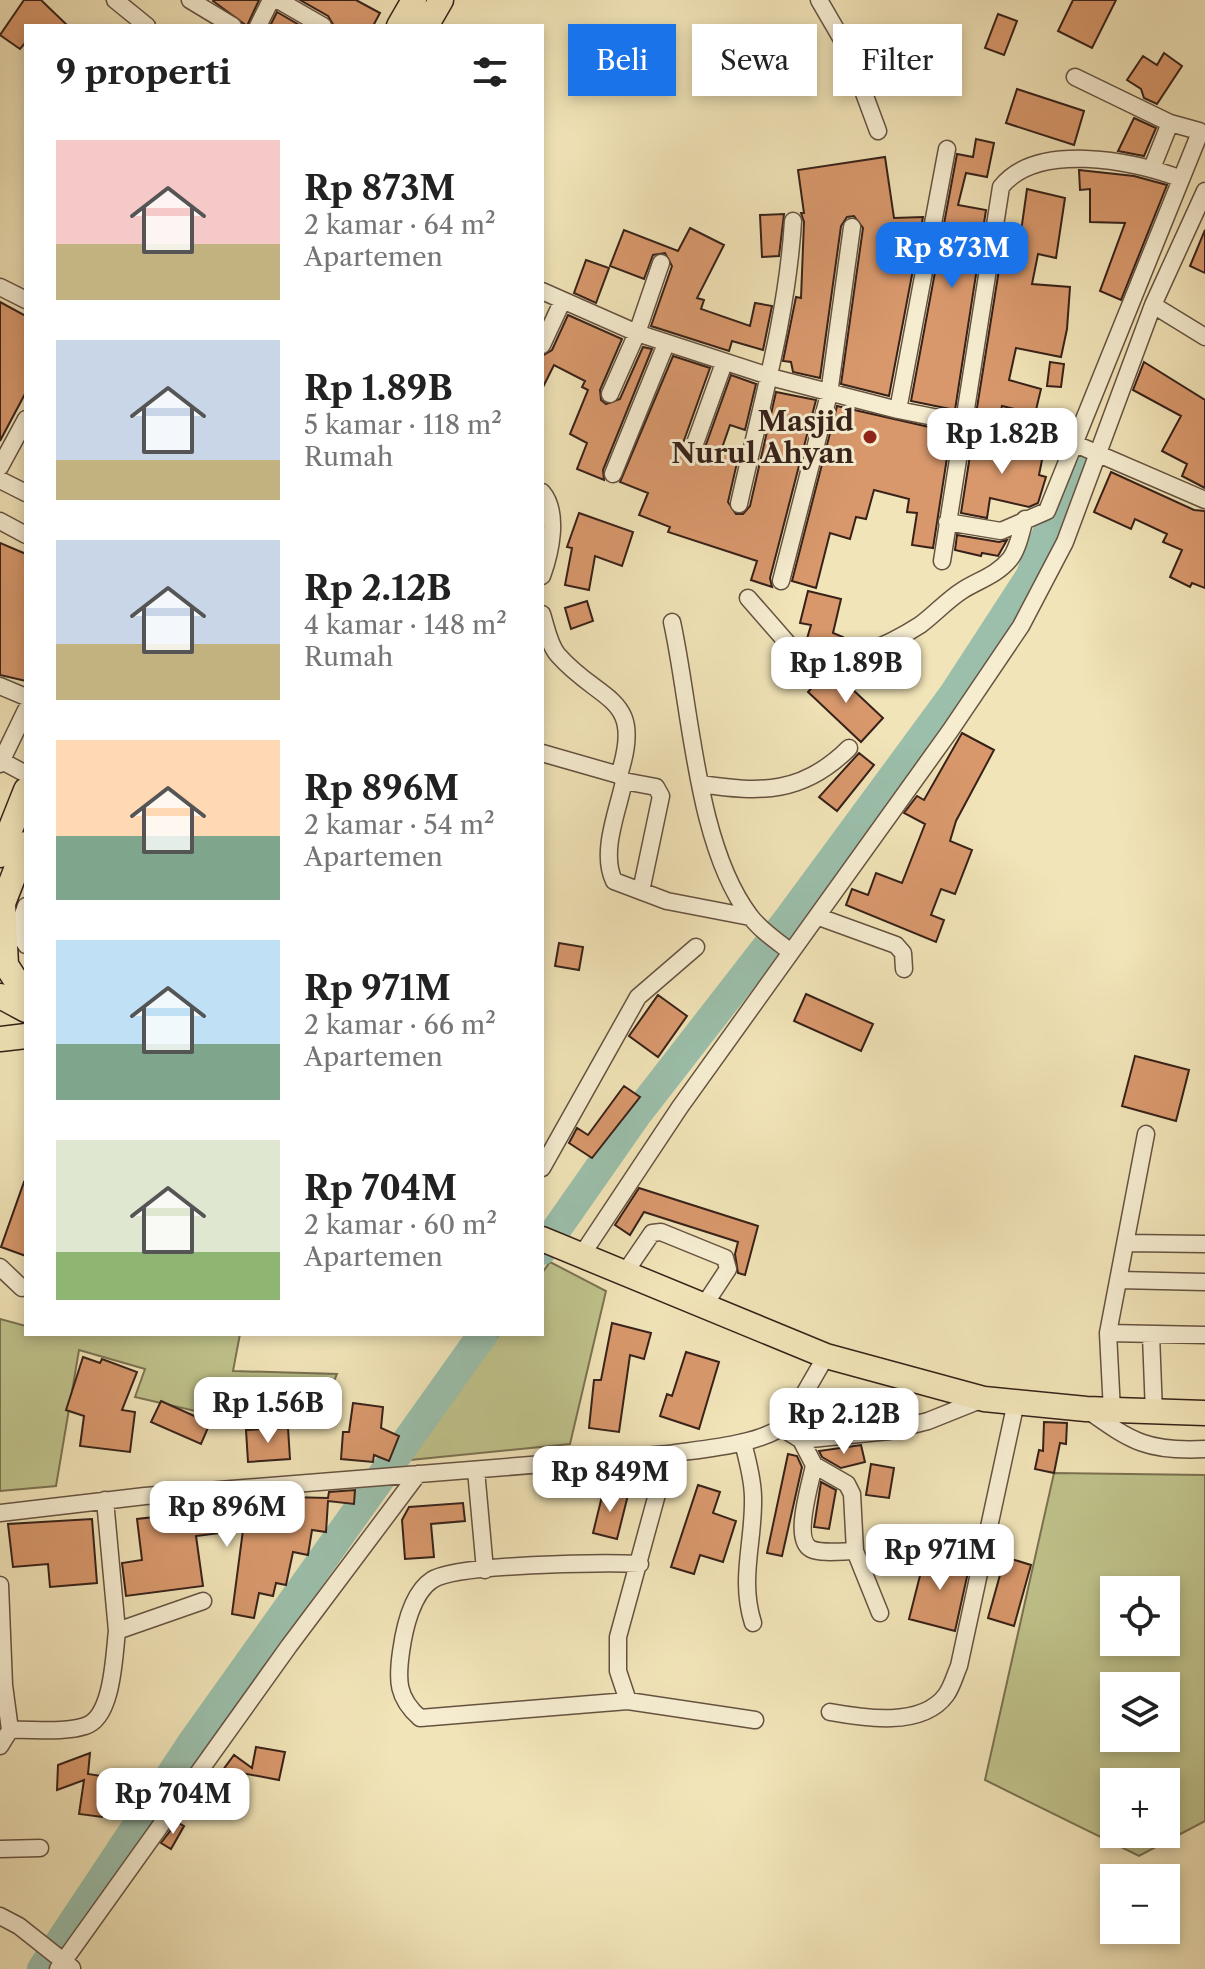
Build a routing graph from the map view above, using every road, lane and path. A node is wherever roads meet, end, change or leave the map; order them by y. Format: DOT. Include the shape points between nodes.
graph roads {
  1 [pos="115,0"];
  2 [pos="190,0"];
  3 [pos="271,0"];
  4 [pos="278,0"];
  5 [pos="414,0"];
  6 [pos="441,0"];
  7 [pos="819,0"];
  8 [pos="145,24"];
  9 [pos="230,24"];
  10 [pos="259,24"];
  11 [pos="320,24"];
  12 [pos="400,24"];
  13 [pos="427,24"];
  14 [pos="1075,77"];
  15 [pos="1170,123"];
  16 [pos="878,131"];
  17 [pos="947,149"];
  18 [pos="1152,168"];
  19 [pos="1179,178"];
  20 [pos="1205,191"];
  21 [pos="793,221"];
  22 [pos="852,227"];
  23 [pos="661,263"];
  24 [pos="0,287"];
  25 [pos="544,292"];
  26 [pos="24,299"];
  27 [pos="562,302"];
  28 [pos="1153,305"];
  29 [pos="637,333"];
  30 [pos="1205,337"];
  31 [pos="544,341"];
  32 [pos="666,344"];
  33 [pos="724,363"];
  34 [pos="771,377"];
  35 [pos="610,394"];
  36 [pos="829,394"];
  37 [pos="898,410"];
  38 [pos="963,420"];
  39 [pos="24,423"];
  40 [pos="693,449"];
  41 [pos="1086,449"];
  42 [pos="0,467"];
  43 [pos="613,474"];
  44 [pos="0,480"];
  45 [pos="24,492"];
  46 [pos="544,495"];
  47 [pos="1205,500"];
  48 [pos="739,504"];
  49 [pos="0,509"];
  50 [pos="1025,519"];
  51 [pos="0,521"];
  52 [pos="24,522"];
  53 [pos="947,522"];
  54 [pos="24,534"];
  55 [pos="942,561"];
  56 [pos="544,570"];
  57 [pos="781,581"];
  58 [pos="748,598"];
  59 [pos="544,620"];
  60 [pos="672,622"];
  61 [pos="0,686"];
  62 [pos="24,696"];
  63 [pos="24,714"];
  64 [pos="849,748"];
  65 [pos="544,754"];
  66 [pos="0,762"];
  67 [pos="24,773"];
  68 [pos="622,778"];
  69 [pos="701,784"];
  70 [pos="24,799"];
  71 [pos="13,849"];
  72 [pos="641,891"];
  73 [pos="10,907"];
  74 [pos="819,917"];
  75 [pos="754,921"];
  76 [pos="24,942"];
  77 [pos="696,947"];
  78 [pos="786,948"];
  79 [pos="904,969"];
  80 [pos="24,993"];
  81 [pos="0,996"];
  82 [pos="24,1009"];
  83 [pos="24,1036"];
  84 [pos="0,1039"];
  85 [pos="1146,1134"];
  86 [pos="544,1164"];
  87 [pos="544,1240"];
  88 [pos="1126,1243"];
  89 [pos="1205,1244"];
  90 [pos="578,1254"];
  91 [pos="0,1267"];
  92 [pos="624,1274"];
  93 [pos="1119,1280"];
  94 [pos="1205,1282"];
  95 [pos="22,1288"];
  96 [pos="703,1307"];
  97 [pos="1108,1333"];
  98 [pos="1151,1335"];
  99 [pos="1205,1335"];
  100 [pos="826,1356"];
  101 [pos="984,1399"];
  102 [pos="1016,1402"];
  103 [pos="1086,1409"];
  104 [pos="1112,1411"];
  105 [pos="1154,1413"];
  106 [pos="1205,1413"];
  107 [pos="782,1428"];
  108 [pos="801,1440"];
  109 [pos="743,1442"];
  110 [pos="1205,1449"];
  111 [pos="668,1454"];
  112 [pos="814,1465"];
  113 [pos="476,1470"];
  114 [pos="414,1474"];
  115 [pos="105,1500"];
  116 [pos="0,1513"];
  117 [pos="855,1551"];
  118 [pos="640,1564"];
  119 [pos="485,1570"];
  120 [pos="0,1585"];
  121 [pos="203,1601"];
  122 [pos="880,1613"];
  123 [pos="753,1623"];
  124 [pos="117,1631"];
  125 [pos="628,1701"];
  126 [pos="830,1712"];
  127 [pos="755,1720"];
  128 [pos="10,1730"];
  129 [pos="0,1746"];
  130 [pos="40,1848"];
  131 [pos="0,1849"];
  132 [pos="0,1916"];
  133 [pos="63,1965"];
  1 -- 8 [label="street"];
  2 -- 9 [label="street"];
  3 -- 10 [label="street"];
  4 -- 11 [label="street"];
  5 -- 12 [label="highway"];
  6 -- 13 [label="highway"];
  7 -- 16 [label="street" via="848,50"];
  14 -- 15 [label="street"];
  15 -- 18 [label="street"];
  15 -- 19 [label="street" via="1200,133"];
  17 -- 37 [label="street"];
  18 -- 19 [label="street"];
  18 -- 38 [label="street" via="1054,159 1026,166 1001,187"];
  19 -- 41 [label="street"];
  20 -- 28 [label="street"];
  21 -- 34 [label="street"];
  22 -- 36 [label="street"];
  23 -- 29 [label="street"];
  24 -- 26 [label="street"];
  25 -- 27 [label="street"];
  27 -- 29 [label="street"];
  27 -- 31 [label="street"];
  28 -- 30 [label="street"];
  28 -- 41 [label="street"];
  29 -- 32 [label="street"];
  29 -- 35 [label="street"];
  32 -- 33 [label="street"];
  32 -- 43 [label="street"];
  33 -- 34 [label="street"];
  33 -- 40 [label="street"];
  34 -- 36 [label="street"];
  34 -- 48 [label="street"];
  36 -- 37 [label="street"];
  36 -- 57 [label="street"];
  37 -- 38 [label="street"];
  38 -- 41 [label="street"];
  38 -- 53 [label="street"];
  39 -- 42 [label="street"];
  41 -- 47 [label="street"];
  41 -- 50 [label="street" via="1047,511"];
  41 -- 74 [label="street" via="1065,542 1052,573 986,680"];
  44 -- 45 [label="street"];
  46 -- 56 [label="street" via="551,528"];
  49 -- 52 [label="street"];
  50 -- 53 [label="street" via="1001,531"];
  50 -- 58 [label="street" via="1010,559 992,575 963,589 921,624 887,643 841,659 804,662"];
  51 -- 54 [label="street"];
  53 -- 55 [label="street"];
  59 -- 68 [label="street" via="555,653 626,720 629,743"];
  60 -- 69 [label="street"];
  61 -- 62 [label="street"];
  63 -- 66 [label="street"];
  64 -- 69 [label="street" via="813,776 756,792"];
  65 -- 68 [label="street"];
  66 -- 67 [label="street"];
  68 -- 72 [label="street" via="608,869 614,881"];
  68 -- 72 [label="street" via="656,787 661,796"];
  69 -- 75 [label="street" via="728,879"];
  70 -- 71 [label="highway"];
  71 -- 73 [label="highway"];
  72 -- 75 [label="street"];
  73 -- 76 [label="street"];
  73 -- 80 [label="highway" via="6,965"];
  74 -- 78 [label="street"];
  74 -- 79 [label="street" via="896,945 903,953"];
  75 -- 78 [label="street"];
  77 -- 86 [label="street" via="638,997"];
  78 -- 90 [label="street"];
  81 -- 82 [label="highway"];
  83 -- 84 [label="highway"];
  85 -- 88 [label="street"];
  87 -- 90 [label="highway"];
  88 -- 89 [label="street"];
  88 -- 93 [label="street"];
  90 -- 92 [label="highway"];
  91 -- 95 [label="street"];
  92 -- 96 [label="highway"];
  92 -- 96 [label="street" via="652,1233 725,1258 728,1269"];
  93 -- 94 [label="street"];
  93 -- 97 [label="street"];
  96 -- 100 [label="highway"];
  97 -- 98 [label="street"];
  97 -- 104 [label="street"];
  98 -- 99 [label="street"];
  98 -- 105 [label="street"];
  100 -- 101 [label="highway"];
  100 -- 107 [label="street"];
  101 -- 102 [label="highway"];
  101 -- 108 [label="street" via="889,1431"];
  102 -- 103 [label="highway"];
  102 -- 126 [label="street" via="959,1666 946,1696 929,1709 904,1717"];
  103 -- 104 [label="highway"];
  103 -- 110 [label="street" via="1148,1447"];
  104 -- 105 [label="highway"];
  105 -- 106 [label="highway"];
  107 -- 108 [label="street"];
  107 -- 109 [label="street"];
  108 -- 112 [label="street"];
  109 -- 111 [label="street"];
  109 -- 123 [label="street" via="753,1500 745,1572 745,1599"];
  111 -- 113 [label="street"];
  111 -- 118 [label="street"];
  112 -- 117 [label="street" via="847,1484 852,1494"];
  112 -- 117 [label="street" via="801,1530 805,1543 814,1550"];
  113 -- 114 [label="street"];
  113 -- 119 [label="street"];
  114 -- 115 [label="street"];
  114 -- 133 [label="street"];
  115 -- 116 [label="street"];
  115 -- 124 [label="street"];
  117 -- 122 [label="street"];
  118 -- 119 [label="street" via="587,1562"];
  118 -- 125 [label="street" via="618,1637 618,1671"];
  119 -- 125 [label="street" via="433,1579 420,1594 403,1632 397,1680 409,1708 420,1718"];
  120 -- 128 [label="street"];
  121 -- 124 [label="street"];
  124 -- 128 [label="street" via="101,1714 86,1726"];
  125 -- 127 [label="street"];
  128 -- 129 [label="street"];
  130 -- 131 [label="street"];
  132 -- 133 [label="street"];
}
